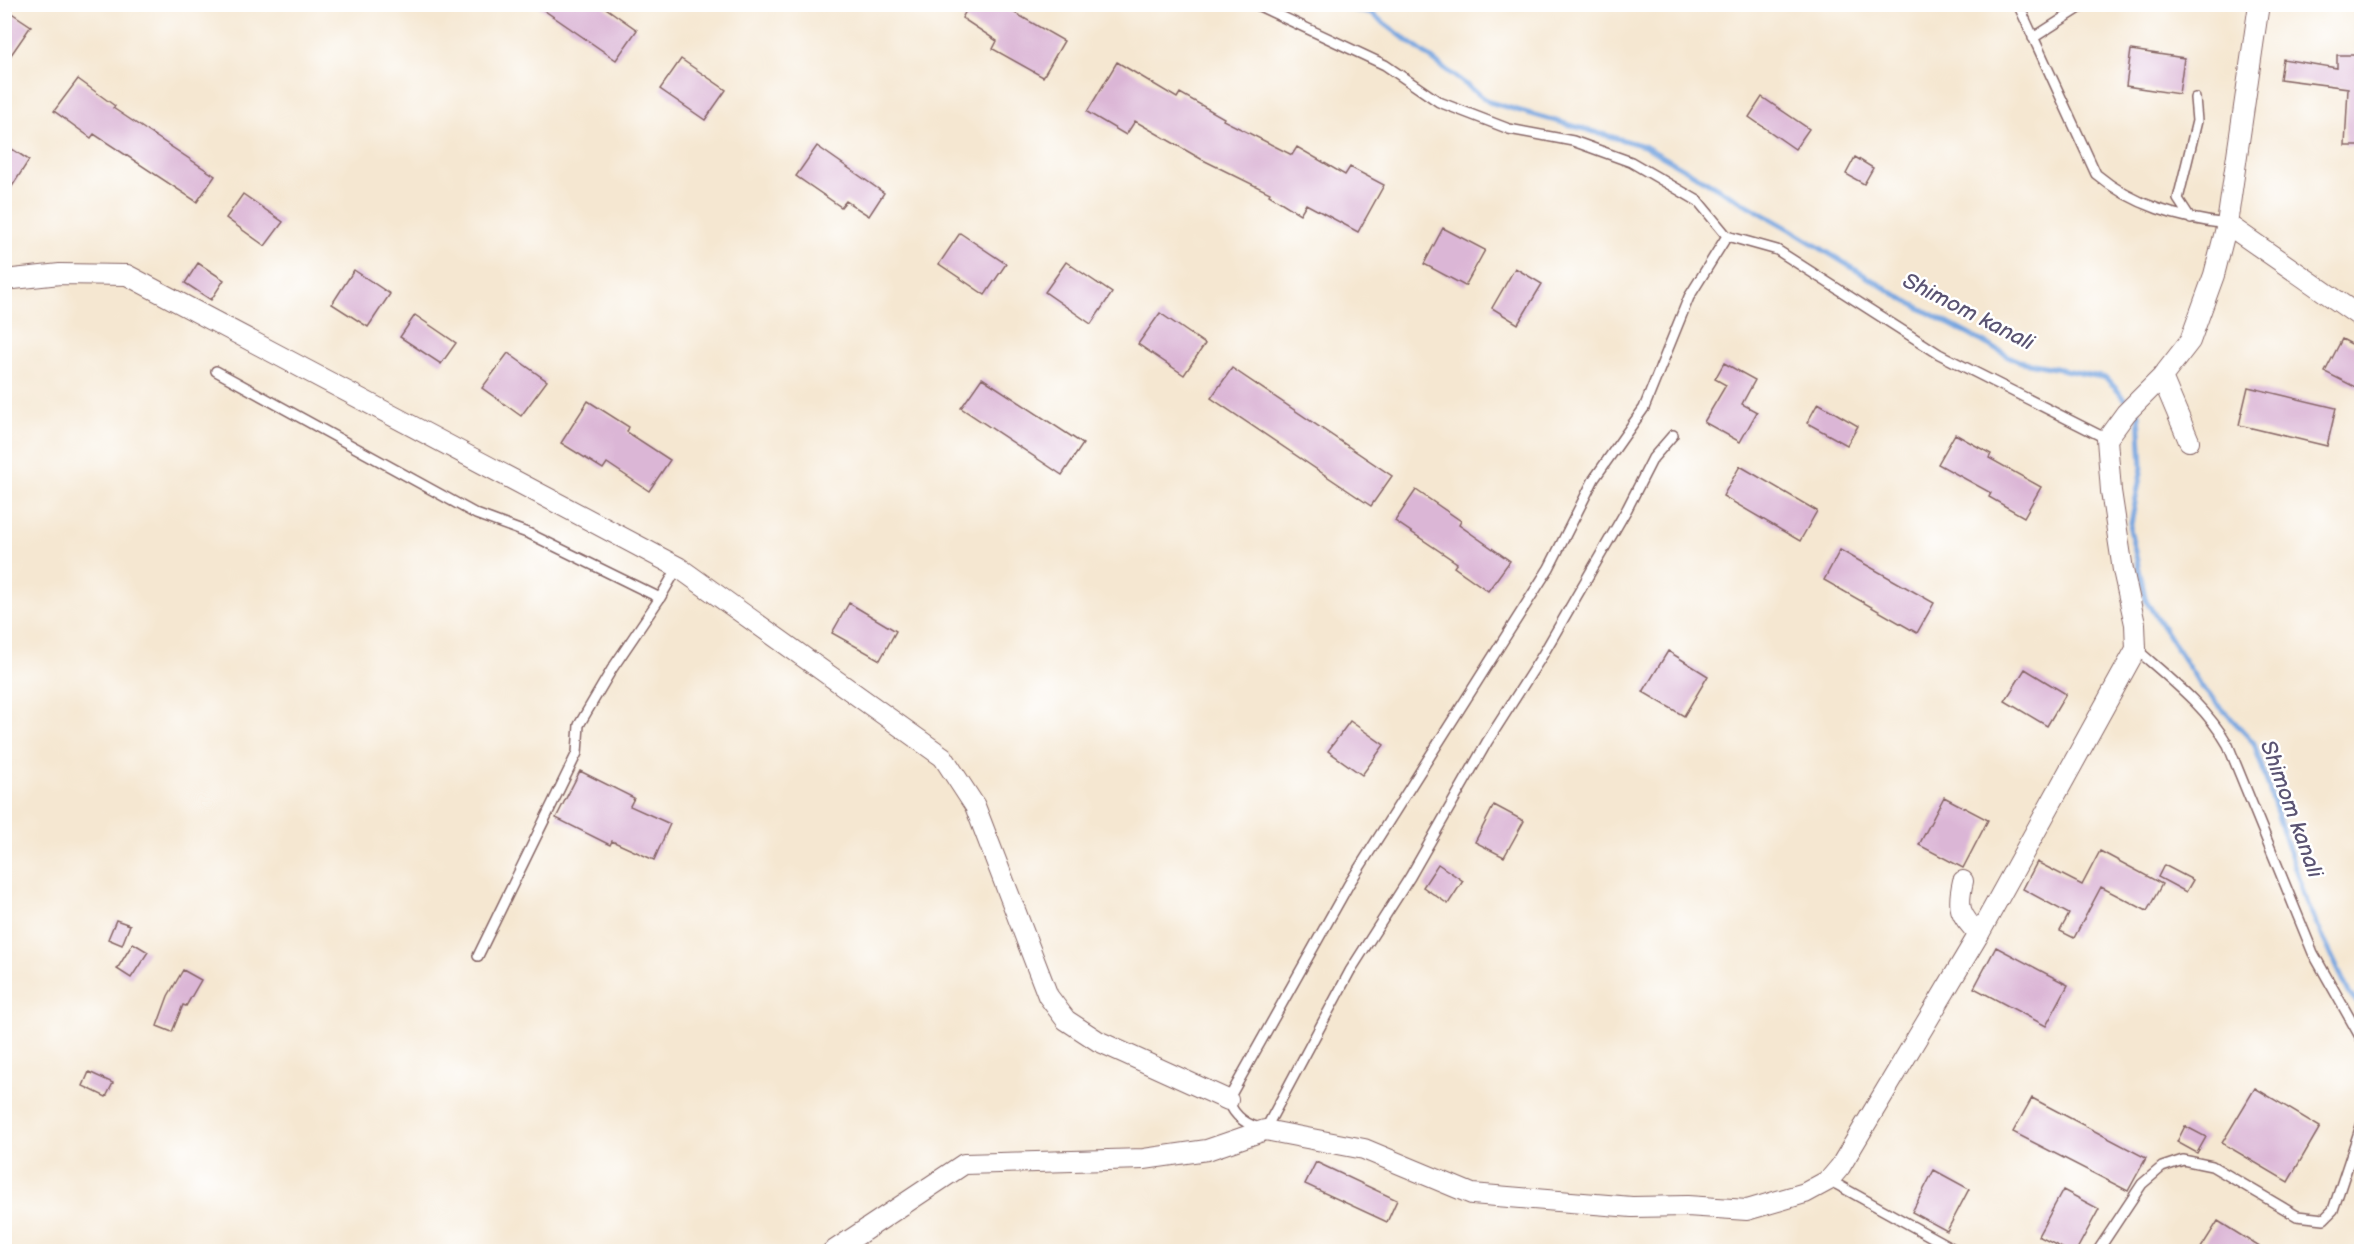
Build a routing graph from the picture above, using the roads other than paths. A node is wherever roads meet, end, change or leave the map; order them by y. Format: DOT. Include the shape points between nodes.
graph roads {
  1 [pos="1255,4"];
  2 [pos="2018,4"];
  3 [pos="2086,4"];
  4 [pos="2259,4"];
  5 [pos="2033,38"];
  6 [pos="2195,98"];
  7 [pos="2191,219"];
  8 [pos="2227,224"];
  9 [pos="1727,236"];
  10 [pos="4,280"];
  11 [pos="2361,318"];
  12 [pos="216,371"];
  13 [pos="2156,382"];
  14 [pos="1673,435"];
  15 [pos="2107,439"];
  16 [pos="2189,441"];
  17 [pos="678,567"];
  18 [pos="660,598"];
  19 [pos="2136,648"];
  20 [pos="1963,881"];
  21 [pos="1979,933"];
  22 [pos="478,956"];
  23 [pos="2361,1040"];
  24 [pos="1228,1100"];
  25 [pos="2361,1123"];
  26 [pos="1264,1130"];
  27 [pos="1829,1180"];
  28 [pos="832,1251"];
  29 [pos="1959,1251"];
  30 [pos="2097,1251"];
  1 -- 9 [label="lane" via="1385,65 1439,102 1509,129 1573,141 1631,162 1698,201"];
  2 -- 5 [label="lane"];
  3 -- 5 [label="lane"];
  4 -- 8 [label="street"];
  5 -- 7 [label="lane" via="2096,174 2134,200"];
  6 -- 7 [label="lane" via="2197,121 2178,199"];
  7 -- 8 [label="lane"];
  8 -- 11 [label="street"];
  8 -- 13 [label="street" via="2214,275 2190,340"];
  9 -- 15 [label="lane" via="1777,250 1939,354"];
  9 -- 24 [label="lane" via="1689,297 1644,408 1594,479 1549,568 1349,884"];
  10 -- 17 [label="street" via="60,274 128,275"];
  12 -- 18 [label="lane" via="476,514 530,534"];
  13 -- 15 [label="street"];
  13 -- 16 [label="street"];
  14 -- 26 [label="lane" via="1653,458 1542,656 1350,971"];
  15 -- 19 [label="street" via="2111,491"];
  17 -- 18 [label="lane"];
  17 -- 24 [label="street" via="943,757 975,806 1048,996 1066,1020 1098,1041"];
  18 -- 22 [label="lane" via="579,725 578,753"];
  19 -- 21 [label="street"];
  19 -- 23 [label="lane" via="2199,705 2220,731 2313,953"];
  20 -- 21 [label="street" via="1959,901 1963,915"];
  21 -- 27 [label="street"];
  24 -- 26 [label="lane" via="1231,1109 1247,1125"];
  25 -- 30 [label="lane" via="2333,1210 2324,1218 2297,1216 2212,1166 2183,1160 2162,1167 2142,1184"];
  26 -- 27 [label="street" via="1364,1149 1472,1194 1632,1207 1748,1210 1805,1193"];
  26 -- 28 [label="street" via="1207,1150 1144,1159 964,1164"];
  27 -- 29 [label="lane"];
}
